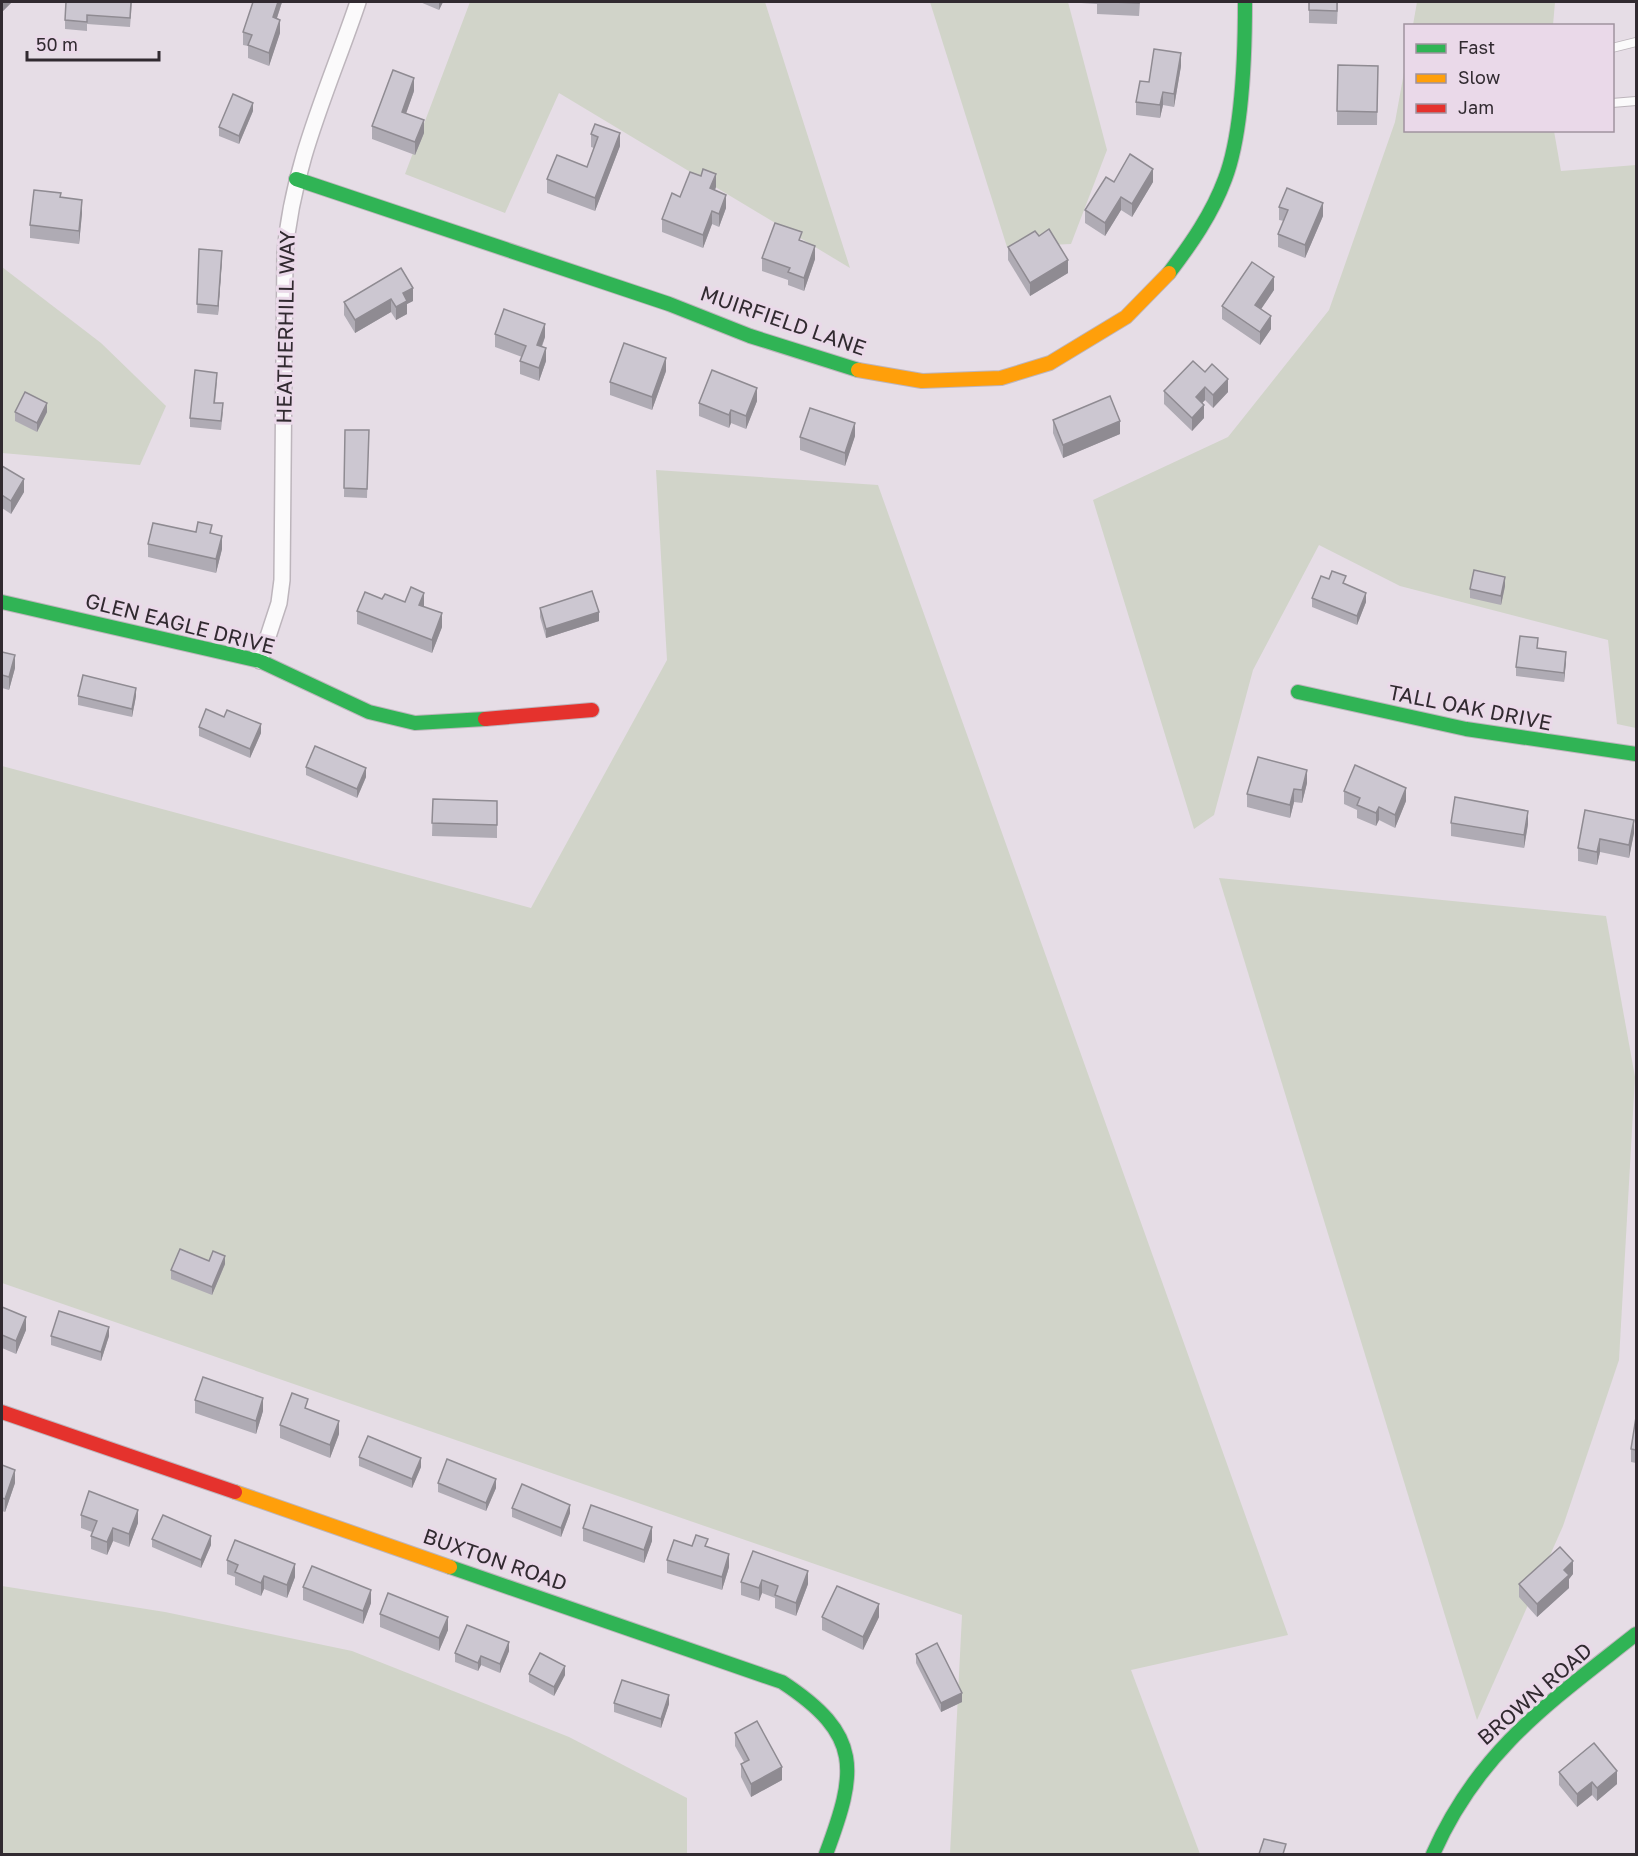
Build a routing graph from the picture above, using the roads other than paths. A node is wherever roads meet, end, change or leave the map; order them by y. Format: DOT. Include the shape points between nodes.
graph roads {
  1 [pos="358,2"];
  2 [pos="1245,2"];
  3 [pos="1636,42"];
  4 [pos="1614,48"];
  5 [pos="1636,100"];
  6 [pos="1614,103"];
  7 [pos="296,179"];
  8 [pos="2,602"];
  9 [pos="260,661"];
  10 [pos="1298,692"];
  11 [pos="592,710"];
  12 [pos="1636,754"];
  13 [pos="2,1412"];
  14 [pos="1636,1634"];
  15 [pos="826,1854"];
  16 [pos="1433,1854"];
  1 -- 7 [label="street, HEATHERHILL WAY"];
  2 -- 7 [label="street, MUIRFIELD LANE" via="1245,54 1233,150 1225,179 1198,235 1162,283 1126,317 1073,352 1001,378 922,381 849,368"];
  3 -- 4 [label="lane"];
  5 -- 6 [label="lane"];
  7 -- 9 [label="street, HEATHERHILL WAY" via="285,254 282,580 279,603"];
  8 -- 9 [label="street, GLEN EAGLE DRIVE"];
  9 -- 11 [label="street, GLEN EAGLE DRIVE" via="348,705 415,723"];
  10 -- 12 [label="street, TALL OAK DRIVE" via="1496,737"];
  13 -- 15 [label="street, BUXTON ROAD" via="783,1682 825,1714 841,1738 848,1762 849,1782"];
  14 -- 16 [label="street, BROWN ROAD" via="1555,1699 1482,1769"];
}
